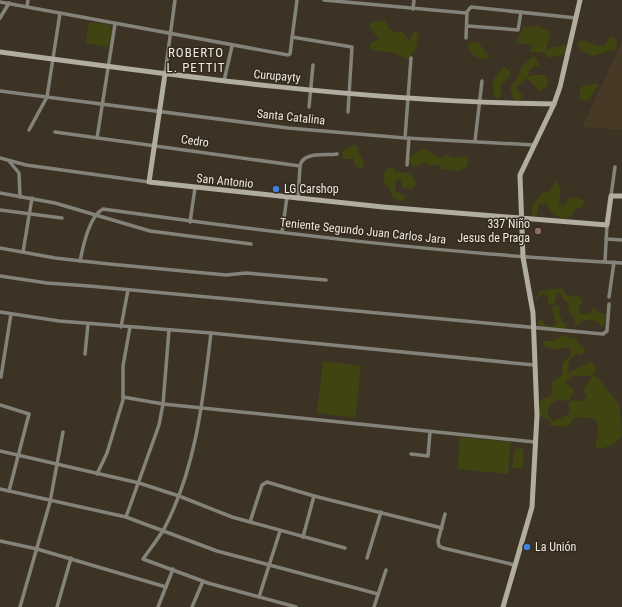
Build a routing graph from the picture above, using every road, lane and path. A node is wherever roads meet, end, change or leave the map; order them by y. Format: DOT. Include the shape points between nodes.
graph roads {
  1 [pos="28,0"];
  2 [pos="175,0"];
  3 [pos="297,0"];
  4 [pos="324,0"];
  5 [pos="414,0"];
  6 [pos="580,0"];
  7 [pos="0,2"];
  8 [pos="354,2"];
  9 [pos="8,3"];
  10 [pos="27,6"];
  11 [pos="413,9"];
  12 [pos="467,12"];
  13 [pos="521,12"];
  14 [pos="60,13"];
  15 [pos="0,18"];
  16 [pos="576,18"];
  17 [pos="115,24"];
  18 [pos="468,26"];
  19 [pos="170,34"];
  20 [pos="292,37"];
  21 [pos="466,38"];
  22 [pos="232,46"];
  23 [pos="0,52"];
  24 [pos="412,58"];
  25 [pos="53,59"];
  26 [pos="313,65"];
  27 [pos="110,67"];
  28 [pos="165,74"];
  29 [pos="224,81"];
  30 [pos="482,81"];
  31 [pos="311,89"];
  32 [pos="0,91"];
  33 [pos="350,92"];
  34 [pos="47,97"];
  35 [pos="409,98"];
  36 [pos="479,103"];
  37 [pos="554,104"];
  38 [pos="102,105"];
  39 [pos="309,107"];
  40 [pos="159,112"];
  41 [pos="348,112"];
  42 [pos="29,130"];
  43 [pos="55,132"];
  44 [pos="97,138"];
  45 [pos="407,138"];
  46 [pos="475,141"];
  47 [pos="534,145"];
  48 [pos="154,146"];
  49 [pos="337,154"];
  50 [pos="1,160"];
  51 [pos="9,161"];
  52 [pos="407,165"];
  53 [pos="300,166"];
  54 [pos="615,168"];
  55 [pos="149,182"];
  56 [pos="194,188"];
  57 [pos="0,193"];
  58 [pos="610,196"];
  59 [pos="622,196"];
  60 [pos="20,197"];
  61 [pos="32,198"];
  62 [pos="287,198"];
  63 [pos="298,199"];
  64 [pos="0,210"];
  65 [pos="30,215"];
  66 [pos="95,216"];
  67 [pos="62,218"];
  68 [pos="522,218"];
  69 [pos="190,222"];
  70 [pos="607,225"];
  71 [pos="282,232"];
  72 [pos="606,239"];
  73 [pos="622,240"];
  74 [pos="251,244"];
  75 [pos="0,248"];
  76 [pos="23,252"];
  77 [pos="523,257"];
  78 [pos="80,261"];
  79 [pos="605,261"];
  80 [pos="614,262"];
  81 [pos="622,263"];
  82 [pos="0,276"];
  83 [pos="326,280"];
  84 [pos="128,290"];
  85 [pos="609,297"];
  86 [pos="609,304"];
  87 [pos="0,312"];
  88 [pos="11,314"];
  89 [pos="88,324"];
  90 [pos="121,327"];
  91 [pos="130,328"];
  92 [pos="533,329"];
  93 [pos="169,330"];
  94 [pos="211,333"];
  95 [pos="85,354"];
  96 [pos="534,365"];
  97 [pos="0,377"];
  98 [pos="123,397"];
  99 [pos="163,404"];
  100 [pos="0,405"];
  101 [pos="202,407"];
  102 [pos="63,432"];
  103 [pos="430,432"];
  104 [pos="535,442"];
  105 [pos="0,451"];
  106 [pos="411,454"];
  107 [pos="19,455"];
  108 [pos="58,465"];
  109 [pos="97,474"];
  110 [pos="139,483"];
  111 [pos="0,489"];
  112 [pos="9,491"];
  113 [pos="179,496"];
  114 [pos="314,496"];
  115 [pos="50,502"];
  116 [pos="381,512"];
  117 [pos="445,514"];
  118 [pos="126,517"];
  119 [pos="250,522"];
  120 [pos="442,528"];
  121 [pos="164,530"];
  122 [pos="280,531"];
  123 [pos="303,536"];
  124 [pos="0,541"];
  125 [pos="345,548"];
  126 [pos="37,549"];
  127 [pos="71,558"];
  128 [pos="366,558"];
  129 [pos="269,565"];
  130 [pos="515,565"];
  131 [pos="173,570"];
  132 [pos="386,570"];
  133 [pos="202,581"];
  134 [pos="166,587"];
  135 [pos="378,594"];
  136 [pos="259,597"];
  137 [pos="20,607"];
  138 [pos="57,607"];
  139 [pos="158,607"];
  140 [pos="192,607"];
  141 [pos="296,607"];
  142 [pos="374,607"];
  143 [pos="503,607"];
  1 -- 10 [label="street"];
  2 -- 19 [label="street"];
  3 -- 20 [label="street"];
  4 -- 8 [label="street"];
  5 -- 11 [label="street"];
  6 -- 16 [label="street"];
  7 -- 9 [label="street"];
  8 -- 11 [label="street"];
  9 -- 10 [label="street"];
  9 -- 15 [label="street"];
  10 -- 14 [label="street"];
  11 -- 12 [label="street"];
  12 -- 13 [label="street" via="471,7"];
  12 -- 18 [label="street"];
  13 -- 16 [label="street"];
  13 -- 18 [label="street" via="518,30"];
  14 -- 17 [label="street"];
  14 -- 25 [label="street"];
  16 -- 37 [label="street"];
  17 -- 19 [label="street"];
  17 -- 27 [label="street"];
  18 -- 21 [label="street"];
  19 -- 22 [label="street"];
  19 -- 28 [label="street"];
  20 -- 22 [label="street" via="288,56"];
  20 -- 33 [label="street" via="351,46 353,49"];
  22 -- 29 [label="street"];
  23 -- 25 [label="street, Curupayty"];
  24 -- 35 [label="street"];
  25 -- 27 [label="street, Curupayty"];
  25 -- 34 [label="street"];
  26 -- 31 [label="street"];
  27 -- 28 [label="street, Curupayty"];
  27 -- 38 [label="street"];
  28 -- 29 [label="street, Curupayty"];
  28 -- 40 [label="street"];
  29 -- 31 [label="street, Curupayty"];
  30 -- 36 [label="street"];
  31 -- 33 [label="street, Curupayty"];
  31 -- 39 [label="street"];
  32 -- 34 [label="street, Santa Catalina"];
  33 -- 35 [label="street, Curupayty"];
  33 -- 41 [label="street"];
  34 -- 38 [label="street, Santa Catalina"];
  34 -- 42 [label="street"];
  35 -- 36 [label="street, Curupayty"];
  35 -- 45 [label="street"];
  36 -- 37 [label="street, Curupayty"];
  36 -- 46 [label="street"];
  37 -- 47 [label="street"];
  38 -- 40 [label="street, Santa Catalina"];
  38 -- 44 [label="street"];
  40 -- 45 [label="street, Santa Catalina" via="288,128"];
  40 -- 48 [label="street"];
  43 -- 44 [label="street, Cedro"];
  44 -- 48 [label="street, Cedro"];
  45 -- 46 [label="street, Santa Catalina"];
  45 -- 52 [label="street"];
  46 -- 47 [label="street, Santa Catalina"];
  47 -- 68 [label="street" via="520,175"];
  48 -- 53 [label="street, Cedro"];
  48 -- 55 [label="street"];
  49 -- 53 [label="street" via="307,156 302,159"];
  50 -- 51 [label="street, San Antonio"];
  51 -- 55 [label="street, San Antonio"];
  51 -- 60 [label="street" via="20,173"];
  53 -- 63 [label="street"];
  54 -- 58 [label="street"];
  55 -- 56 [label="street, San Antonio"];
  56 -- 62 [label="street, San Antonio"];
  56 -- 69 [label="street"];
  57 -- 60 [label="street"];
  58 -- 59 [label="street"];
  58 -- 70 [label="street"];
  60 -- 61 [label="street"];
  61 -- 65 [label="street"];
  61 -- 66 [label="street"];
  62 -- 63 [label="street, San Antonio"];
  62 -- 71 [label="street"];
  63 -- 68 [label="street, San Antonio"];
  64 -- 65 [label="street"];
  65 -- 67 [label="street"];
  65 -- 76 [label="street"];
  66 -- 69 [label="street, Teniente Segundo Juan Carlos Jara" via="103,209"];
  66 -- 74 [label="street" via="150,231"];
  66 -- 78 [label="street"];
  68 -- 70 [label="street, San Antonio"];
  68 -- 77 [label="street"];
  69 -- 71 [label="street, Teniente Segundo Juan Carlos Jara"];
  70 -- 72 [label="street"];
  71 -- 77 [label="street, Teniente Segundo Juan Carlos Jara"];
  72 -- 73 [label="street"];
  72 -- 79 [label="street"];
  75 -- 76 [label="street"];
  76 -- 78 [label="street"];
  77 -- 79 [label="street, Teniente Segundo Juan Carlos Jara"];
  77 -- 92 [label="street" via="533,313"];
  78 -- 83 [label="street" via="226,275 246,273"];
  79 -- 80 [label="street, Teniente Segundo Juan Carlos Jara"];
  80 -- 81 [label="street, Teniente Segundo Juan Carlos Jara"];
  80 -- 85 [label="street"];
  82 -- 84 [label="street"];
  84 -- 90 [label="street"];
  84 -- 92 [label="street"];
  86 -- 92 [label="street" via="607,332 603,334"];
  87 -- 88 [label="street"];
  88 -- 89 [label="street"];
  88 -- 97 [label="street"];
  89 -- 90 [label="street"];
  89 -- 95 [label="street"];
  90 -- 91 [label="street"];
  91 -- 93 [label="street"];
  91 -- 98 [label="street" via="123,366"];
  92 -- 96 [label="street"];
  93 -- 94 [label="street"];
  93 -- 99 [label="street"];
  94 -- 96 [label="street"];
  94 -- 101 [label="street"];
  96 -- 104 [label="street" via="537,396"];
  98 -- 99 [label="street"];
  98 -- 109 [label="street" via="117,424"];
  99 -- 101 [label="street"];
  99 -- 110 [label="street" via="159,425"];
  100 -- 107 [label="street" via="30,414"];
  101 -- 103 [label="street"];
  101 -- 113 [label="street" via="198,432"];
  102 -- 108 [label="street"];
  103 -- 104 [label="street"];
  103 -- 106 [label="street" via="428,456"];
  104 -- 130 [label="street" via="532,507"];
  105 -- 107 [label="street"];
  107 -- 108 [label="street"];
  107 -- 112 [label="street"];
  108 -- 109 [label="street"];
  108 -- 115 [label="street"];
  109 -- 110 [label="street"];
  110 -- 113 [label="street"];
  110 -- 118 [label="street"];
  111 -- 112 [label="street"];
  112 -- 115 [label="street"];
  113 -- 119 [label="street"];
  113 -- 121 [label="street"];
  114 -- 116 [label="street"];
  114 -- 119 [label="street" via="271,482 264,483"];
  114 -- 123 [label="street"];
  115 -- 118 [label="street"];
  115 -- 126 [label="street"];
  116 -- 120 [label="street"];
  116 -- 128 [label="street"];
  117 -- 120 [label="street"];
  118 -- 121 [label="street"];
  119 -- 122 [label="street"];
  120 -- 130 [label="street" via="439,546"];
  121 -- 129 [label="street" via="218,551"];
  121 -- 131 [label="street" via="143,559"];
  122 -- 123 [label="street"];
  122 -- 129 [label="street"];
  123 -- 125 [label="street"];
  124 -- 126 [label="street"];
  126 -- 127 [label="street"];
  126 -- 137 [label="street"];
  127 -- 134 [label="street"];
  127 -- 138 [label="street"];
  129 -- 135 [label="street"];
  129 -- 136 [label="street"];
  130 -- 143 [label="street"];
  131 -- 133 [label="street"];
  131 -- 134 [label="street"];
  132 -- 135 [label="street"];
  133 -- 136 [label="street"];
  133 -- 140 [label="street"];
  134 -- 139 [label="street"];
  135 -- 142 [label="street"];
  136 -- 141 [label="street"];
}
